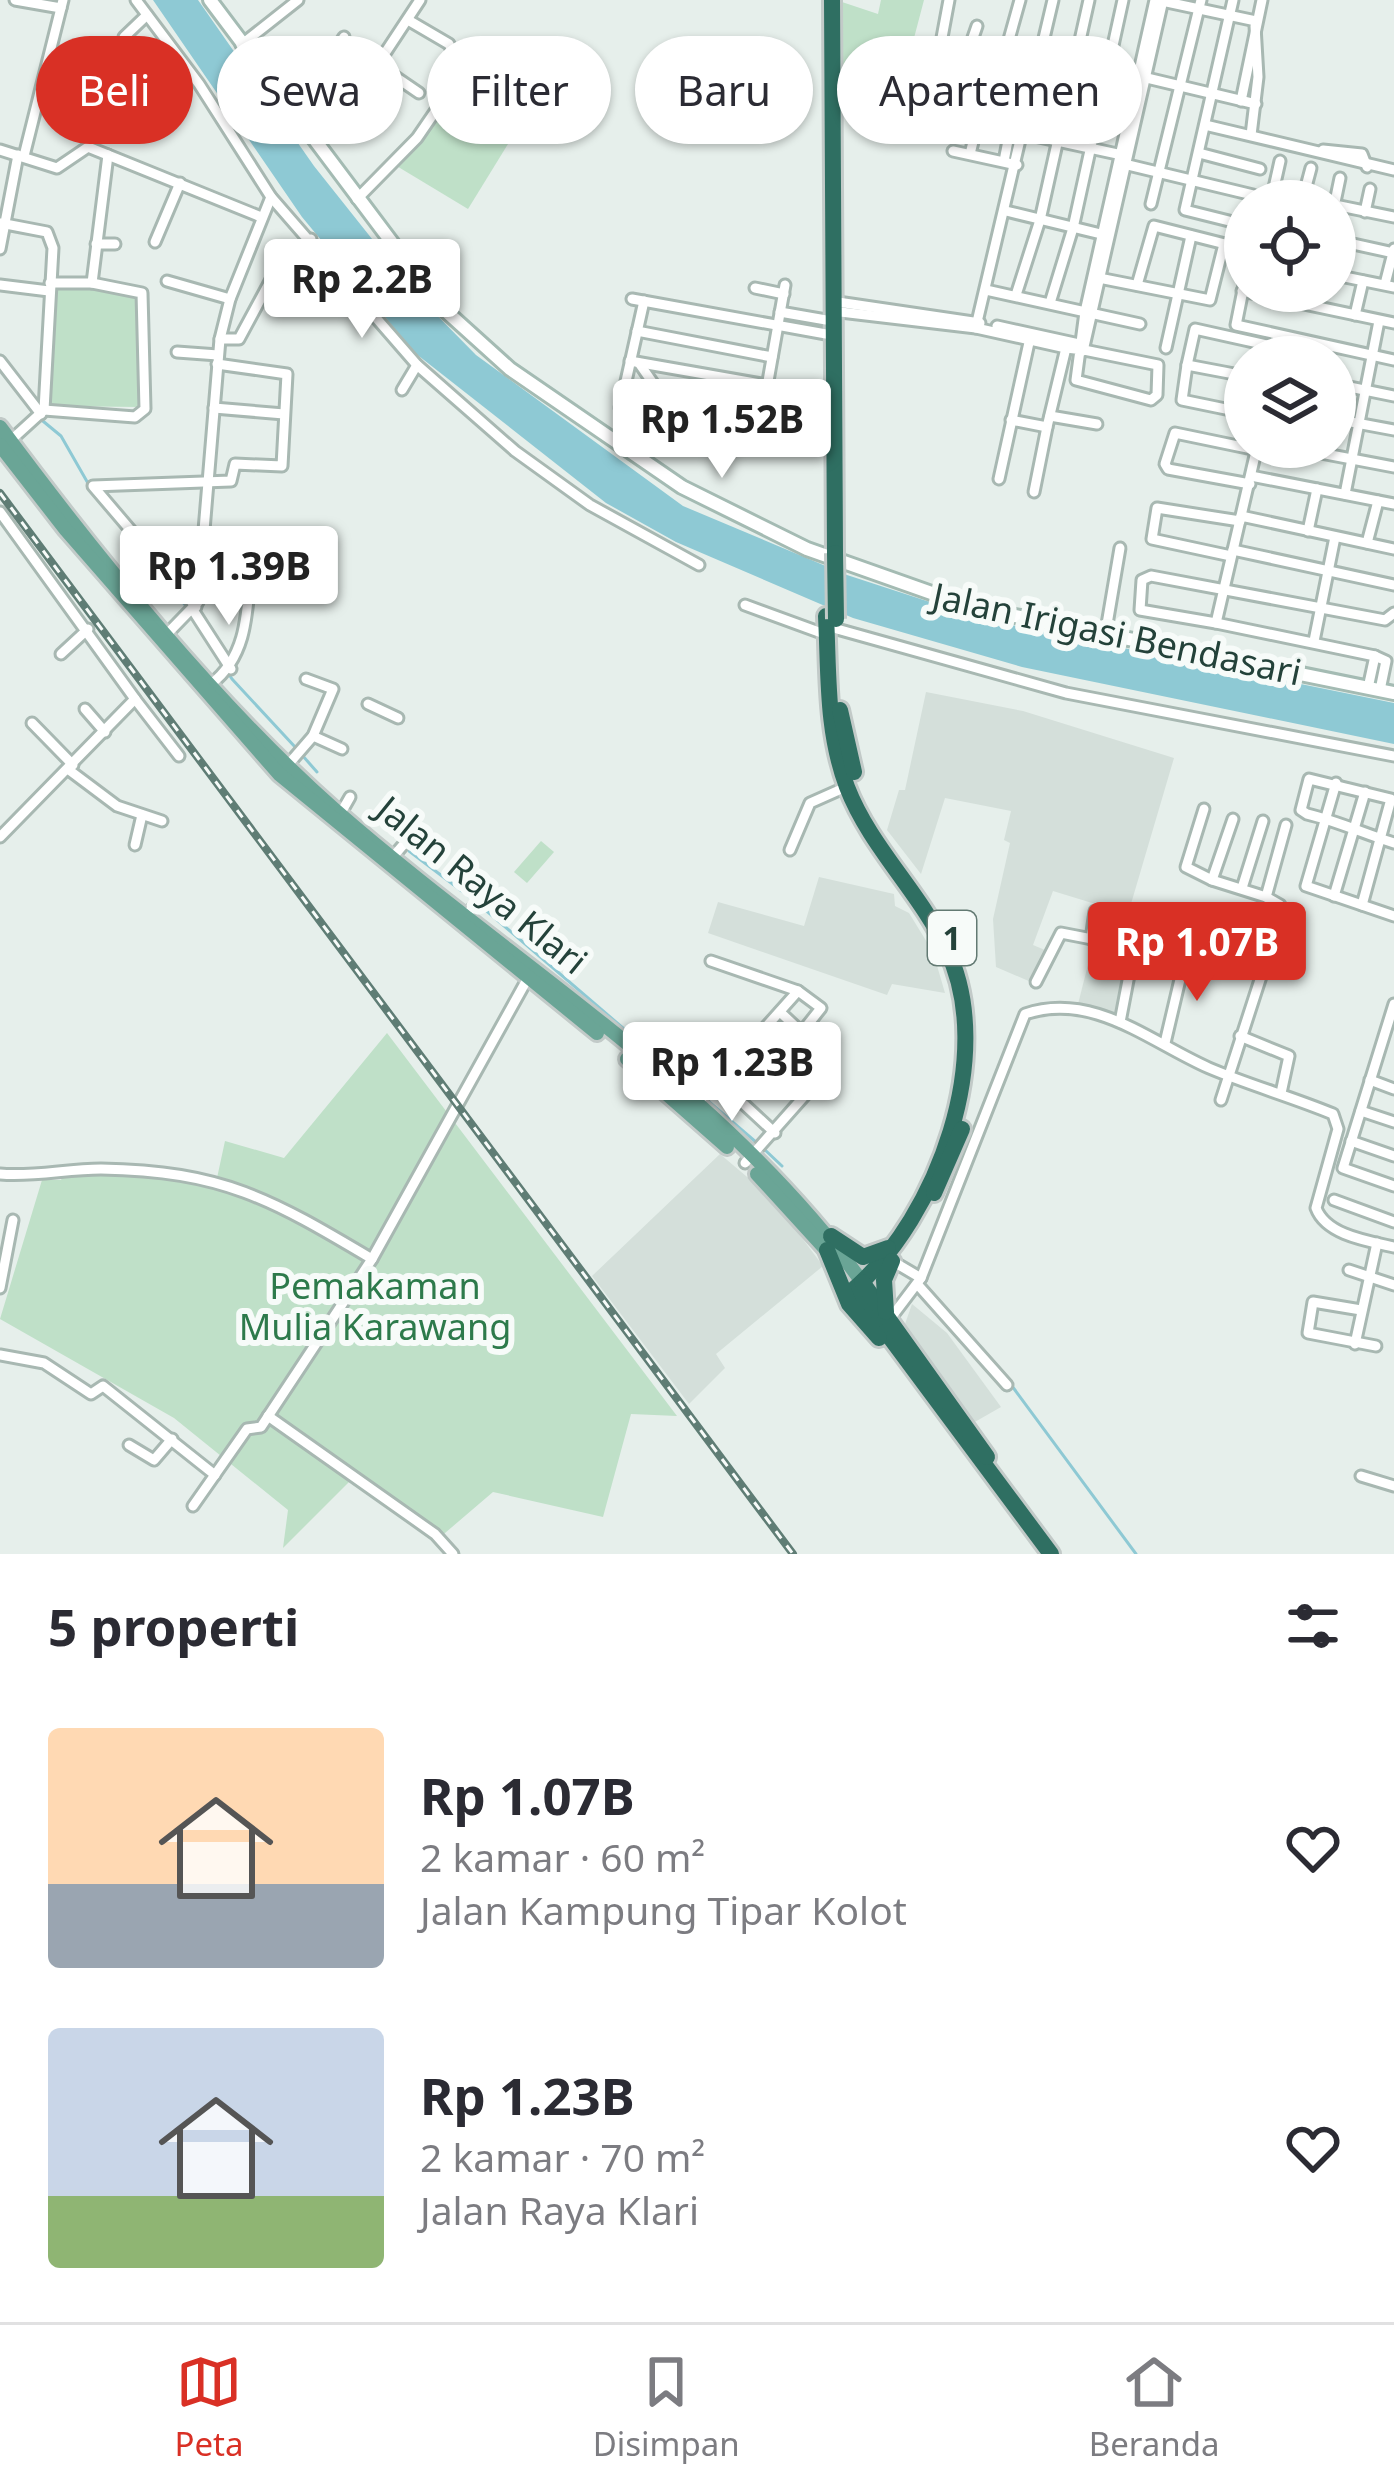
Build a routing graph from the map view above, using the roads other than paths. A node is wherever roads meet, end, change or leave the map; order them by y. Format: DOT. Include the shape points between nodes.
graph roads {
  1 [pos="15,0"];
  2 [pos="136,0"];
  3 [pos="210,0"];
  4 [pos="298,0"];
  5 [pos="828,0"];
  6 [pos="949,0"];
  7 [pos="1020,0"];
  8 [pos="1053,0"];
  9 [pos="1089,0"];
  10 [pos="1124,0"];
  11 [pos="1160,0"];
  12 [pos="1233,0"];
  13 [pos="1262,0"];
  14 [pos="415,2"];
  15 [pos="62,4"];
  16 [pos="1200,4"];
  17 [pos="147,15"];
  18 [pos="1229,15"];
  19 [pos="408,20"];
  20 [pos="1256,23"];
  21 [pos="977,26"];
  22 [pos="55,36"];
  23 [pos="125,36"];
  24 [pos="235,36"];
  25 [pos="252,36"];
  26 [pos="397,36"];
  27 [pos="435,36"];
  28 [pos="941,36"];
  29 [pos="974,36"];
  30 [pos="1010,36"];
  31 [pos="1046,36"];
  32 [pos="1081,36"];
  33 [pos="1116,36"];
  34 [pos="1142,74"];
  35 [pos="1142,78"];
  36 [pos="403,82"];
  37 [pos="1181,86"];
  38 [pos="419,93"];
  39 [pos="1211,94"];
  40 [pos="1240,101"];
  41 [pos="1256,104"];
  42 [pos="36,110"];
  43 [pos="427,123"];
  44 [pos="1205,124"];
  45 [pos="1251,135"];
  46 [pos="315,144"];
  47 [pos="973,144"];
  48 [pos="1007,144"];
  49 [pos="1022,144"];
  50 [pos="1059,144"];
  51 [pos="1069,144"];
  52 [pos="1091,144"];
  53 [pos="1126,144"];
  54 [pos="1090,148"];
  55 [pos="0,150"];
  56 [pos="953,151"];
  57 [pos="1199,153"];
  58 [pos="970,154"];
  59 [pos="108,155"];
  60 [pos="21,156"];
  61 [pos="1123,159"];
  62 [pos="1004,161"];
  63 [pos="1280,161"];
  64 [pos="1017,165"];
  65 [pos="1311,167"];
  66 [pos="1260,169"];
  67 [pos="1394,170"];
  68 [pos="1160,174"];
  69 [pos="1276,180"];
  70 [pos="1308,180"];
  71 [pos="1191,182"];
  72 [pos="181,183"];
  73 [pos="1370,188"];
  74 [pos="1224,189"];
  75 [pos="271,197"];
  76 [pos="356,200"];
  77 [pos="1151,204"];
  78 [pos="1356,209"];
  79 [pos="1006,211"];
  80 [pos="1365,212"];
  81 [pos="261,217"];
  82 [pos="1394,217"];
  83 [pos="1040,220"];
  84 [pos="1224,220"];
  85 [pos="3,224"];
  86 [pos="1073,228"];
  87 [pos="1107,236"];
  88 [pos="1191,236"];
  89 [pos="311,238"];
  90 [pos="154,242"];
  91 [pos="96,244"];
  92 [pos="115,244"];
  93 [pos="1356,244"];
  94 [pos="0,249"];
  95 [pos="1394,251"];
  96 [pos="1097,278"];
  97 [pos="1356,280"];
  98 [pos="166,281"];
  99 [pos="1363,281"];
  100 [pos="92,283"];
  101 [pos="0,284"];
  102 [pos="1137,285"];
  103 [pos="1389,286"];
  104 [pos="49,287"];
  105 [pos="754,288"];
  106 [pos="986,290"];
  107 [pos="1177,295"];
  108 [pos="1016,296"];
  109 [pos="230,299"];
  110 [pos="1050,303"];
  111 [pos="780,312"];
  112 [pos="1238,312"];
  113 [pos="1341,312"];
  114 [pos="829,313"];
  115 [pos="1088,313"];
  116 [pos="1355,316"];
  117 [pos="1379,321"];
  118 [pos="1394,323"];
  119 [pos="1140,324"];
  120 [pos="778,325"];
  121 [pos="977,325"];
  122 [pos="1234,331"];
  123 [pos="637,332"];
  124 [pos="1247,336"];
  125 [pos="1030,337"];
  126 [pos="220,339"];
  127 [pos="1166,348"];
  128 [pos="1077,349"];
  129 [pos="177,352"];
  130 [pos="1356,353"];
  131 [pos="1372,354"];
  132 [pos="772,356"];
  133 [pos="218,359"];
  134 [pos="1394,360"];
  135 [pos="0,362"];
  136 [pos="635,362"];
  137 [pos="417,365"];
  138 [pos="1187,365"];
  139 [pos="1224,372"];
  140 [pos="767,386"];
  141 [pos="1356,388"];
  142 [pos="402,390"];
  143 [pos="1365,390"];
  144 [pos="623,392"];
  145 [pos="1394,396"];
  146 [pos="663,398"];
  147 [pos="214,408"];
  148 [pos="620,408"];
  149 [pos="1224,409"];
  150 [pos="284,414"];
  151 [pos="40,415"];
  152 [pos="1011,420"];
  153 [pos="1049,421"];
  154 [pos="1358,422"];
  155 [pos="1097,424"];
  156 [pos="648,426"];
  157 [pos="0,427"];
  158 [pos="664,429"];
  159 [pos="1394,430"];
  160 [pos="1356,432"];
  161 [pos="724,438"];
  162 [pos="1224,442"];
  163 [pos="5,443"];
  164 [pos="1356,458"];
  165 [pos="1394,467"];
  166 [pos="1253,468"];
  167 [pos="1349,468"];
  168 [pos="999,479"];
  169 [pos="207,480"];
  170 [pos="1251,480"];
  171 [pos="1317,489"];
  172 [pos="1034,492"];
  173 [pos="1345,494"];
  174 [pos="1378,501"];
  175 [pos="1394,504"];
  176 [pos="0,512"];
  177 [pos="1240,518"];
  178 [pos="1308,531"];
  179 [pos="1335,537"];
  180 [pos="1367,543"];
  181 [pos="1120,548"];
  182 [pos="1394,549"];
  183 [pos="1232,553"];
  184 [pos="201,562"];
  185 [pos="250,563"];
  186 [pos="699,565"];
  187 [pos="272,566"];
  188 [pos="1328,572"];
  189 [pos="1394,585"];
  190 [pos="1224,590"];
  191 [pos="745,605"];
  192 [pos="1321,609"];
  193 [pos="191,612"];
  194 [pos="1394,613"];
  195 [pos="1216,623"];
  196 [pos="832,625"];
  197 [pos="88,629"];
  198 [pos="165,636"];
  199 [pos="1105,636"];
  200 [pos="1313,641"];
  201 [pos="62,655"];
  202 [pos="228,671"];
  203 [pos="306,679"];
  204 [pos="211,684"];
  205 [pos="1381,690"];
  206 [pos="135,699"];
  207 [pos="368,704"];
  208 [pos="85,709"];
  209 [pos="398,718"];
  210 [pos="32,723"];
  211 [pos="105,732"];
  212 [pos="313,736"];
  213 [pos="343,748"];
  214 [pos="178,756"];
  215 [pos="294,756"];
  216 [pos="1394,756"];
  217 [pos="71,768"];
  218 [pos="1336,783"];
  219 [pos="847,787"];
  220 [pos="1365,792"];
  221 [pos="344,807"];
  222 [pos="1204,808"];
  223 [pos="142,815"];
  224 [pos="1325,818"];
  225 [pos="1233,819"];
  226 [pos="162,821"];
  227 [pos="1263,821"];
  228 [pos="1286,825"];
  229 [pos="1355,828"];
  230 [pos="0,837"];
  231 [pos="1388,841"];
  232 [pos="135,844"];
  233 [pos="790,850"];
  234 [pos="396,853"];
  235 [pos="1212,880"];
  236 [pos="1242,888"];
  237 [pos="1334,896"];
  238 [pos="1266,897"];
  239 [pos="1394,900"];
  240 [pos="1363,905"];
  241 [pos="1095,911"];
  242 [pos="1391,915"];
  243 [pos="1091,939"];
  244 [pos="1134,949"];
  245 [pos="1185,957"];
  246 [pos="711,961"];
  247 [pos="1227,962"];
  248 [pos="533,974"];
  249 [pos="1036,982"];
  250 [pos="798,991"];
  251 [pos="1394,1004"];
  252 [pos="779,1012"];
  253 [pos="1120,1022"];
  254 [pos="802,1032"];
  255 [pos="1240,1036"];
  256 [pos="1389,1042"];
  257 [pos="1165,1043"];
  258 [pos="1229,1075"];
  259 [pos="1370,1080"];
  260 [pos="720,1082"];
  261 [pos="1394,1089"];
  262 [pos="1281,1093"];
  263 [pos="701,1100"];
  264 [pos="1222,1100"];
  265 [pos="1359,1115"];
  266 [pos="1337,1117"];
  267 [pos="1394,1122"];
  268 [pos="775,1133"];
  269 [pos="1352,1142"];
  270 [pos="754,1154"];
  271 [pos="1394,1156"];
  272 [pos="0,1174"];
  273 [pos="1394,1186"];
  274 [pos="1334,1200"];
  275 [pos="13,1220"];
  276 [pos="1394,1222"];
  277 [pos="829,1243"];
  278 [pos="1377,1244"];
  279 [pos="1394,1247"];
  280 [pos="4,1248"];
  281 [pos="891,1254"];
  282 [pos="372,1259"];
  283 [pos="1349,1270"];
  284 [pos="1370,1276"];
  285 [pos="919,1281"];
  286 [pos="1394,1285"];
  287 [pos="0,1288"];
  288 [pos="862,1290"];
  289 [pos="1361,1310"];
  290 [pos="888,1316"];
  291 [pos="1355,1344"];
  292 [pos="1376,1346"];
  293 [pos="0,1355"];
  294 [pos="912,1374"];
  295 [pos="1007,1385"];
  296 [pos="268,1416"];
  297 [pos="172,1439"];
  298 [pos="129,1445"];
  299 [pos="215,1475"];
  300 [pos="1361,1475"];
  301 [pos="1394,1486"];
  302 [pos="193,1506"];
  303 [pos="453,1554"];
  304 [pos="1051,1554"];
  305 [pos="1063,1554"];
  1 -- 15 [label="street"];
  2 -- 17 [label="street"];
  3 -- 24 [label="street, Jalan Irigasi Bendasari"];
  4 -- 25 [label="street"];
  5 -- 114 [label="highway, 1"];
  6 -- 28 [label="street"];
  7 -- 30 [label="street"];
  8 -- 31 [label="street"];
  9 -- 32 [label="street"];
  10 -- 33 [label="street"];
  11 -- 16 [label="street"];
  11 -- 34 [label="street"];
  12 -- 18 [label="street"];
  13 -- 20 [label="street"];
  14 -- 19 [label="street"];
  15 -- 22 [label="street"];
  16 -- 18 [label="street"];
  16 -- 37 [label="street"];
  17 -- 23 [label="street"];
  17 -- 75 [label="street"];
  18 -- 20 [label="street"];
  18 -- 39 [label="street"];
  19 -- 26 [label="street"];
  19 -- 27 [label="street"];
  20 -- 40 [label="street"];
  20 -- 41 [label="street"];
  21 -- 29 [label="street"];
  35 -- 37 [label="street"];
  36 -- 38 [label="street"];
  37 -- 39 [label="street"];
  37 -- 68 [label="street"];
  39 -- 40 [label="street"];
  39 -- 44 [label="street"];
  40 -- 41 [label="street"];
  41 -- 45 [label="street"];
  42 -- 60 [label="street"];
  43 -- 76 [label="street"];
  44 -- 45 [label="street"];
  44 -- 57 [label="street"];
  45 -- 67 [label="street"];
  46 -- 76 [label="street, Jalan Irigasi Bendasari"];
  47 -- 58 [label="street"];
  48 -- 62 [label="street"];
  49 -- 64 [label="street"];
  50 -- 83 [label="street"];
  51 -- 54 [label="street"];
  52 -- 54 [label="street"];
  53 -- 61 [label="street"];
  54 -- 61 [label="street"];
  54 -- 86 [label="street"];
  55 -- 60 [label="street"];
  56 -- 58 [label="street"];
  57 -- 66 [label="street"];
  57 -- 71 [label="street"];
  58 -- 62 [label="street"];
  59 -- 60 [label="street" via="85,147 57,168"];
  59 -- 72 [label="street"];
  59 -- 91 [label="street"];
  60 -- 85 [label="street"];
  61 -- 68 [label="street"];
  61 -- 87 [label="street"];
  62 -- 64 [label="street"];
  63 -- 69 [label="street"];
  64 -- 79 [label="street"];
  65 -- 70 [label="street"];
  68 -- 71 [label="street"];
  68 -- 77 [label="street"];
  71 -- 74 [label="street"];
  71 -- 84 [label="street" via="1187,212"];
  72 -- 81 [label="street"];
  72 -- 90 [label="street"];
  73 -- 80 [label="street"];
  75 -- 81 [label="street"];
  75 -- 89 [label="street"];
  76 -- 199 [label="street, Jalan Irigasi Bendasari" via="438,304 496,356 682,487 807,549 917,590"];
  78 -- 80 [label="street"];
  79 -- 83 [label="street"];
  79 -- 106 [label="street"];
  80 -- 82 [label="street"];
  81 -- 109 [label="street"];
  83 -- 86 [label="street"];
  83 -- 108 [label="street"];
  85 -- 94 [label="street"];
  85 -- 104 [label="street" via="50,235"];
  86 -- 87 [label="street"];
  86 -- 110 [label="street"];
  87 -- 96 [label="street"];
  88 -- 102 [label="street" via="1152,228"];
  88 -- 107 [label="street"];
  88 -- 107 [label="street" via="1228,245 1210,300"];
  89 -- 126 [label="street" via="298,251 288,248 239,339"];
  89 -- 137 [label="street"];
  91 -- 92 [label="street"];
  91 -- 100 [label="street"];
  93 -- 95 [label="street"];
  95 -- 103 [label="street"];
  96 -- 102 [label="street"];
  96 -- 115 [label="street"];
  97 -- 99 [label="street"];
  98 -- 109 [label="street"];
  99 -- 103 [label="street"];
  99 -- 116 [label="street"];
  100 -- 104 [label="street"];
  100 -- 151 [label="street" via="144,296 144,413"];
  101 -- 104 [label="street"];
  102 -- 107 [label="street"];
  104 -- 151 [label="street"];
  105 -- 111 [label="street" via="784,289"];
  106 -- 108 [label="street"];
  106 -- 121 [label="street"];
  107 -- 127 [label="street"];
  108 -- 110 [label="street"];
  109 -- 126 [label="street"];
  110 -- 115 [label="street"];
  111 -- 114 [label="street"];
  111 -- 120 [label="street"];
  112 -- 122 [label="street"];
  113 -- 116 [label="street"];
  114 -- 120 [label="street"];
  114 -- 121 [label="street"];
  114 -- 196 [label="highway, 1, bridge"];
  115 -- 119 [label="street"];
  115 -- 128 [label="street"];
  116 -- 117 [label="street"];
  117 -- 118 [label="street"];
  117 -- 131 [label="street"];
  120 -- 123 [label="street" via="638,300"];
  120 -- 132 [label="street"];
  121 -- 125 [label="street"];
  122 -- 124 [label="street"];
  122 -- 138 [label="street" via="1195,329"];
  123 -- 132 [label="street"];
  123 -- 136 [label="street"];
  125 -- 128 [label="street"];
  125 -- 152 [label="street"];
  126 -- 133 [label="street"];
  128 -- 128 [label="street" via="1159,365 1154,399 1078,383"];
  128 -- 153 [label="street"];
  129 -- 133 [label="street"];
  130 -- 131 [label="street"];
  131 -- 134 [label="street"];
  131 -- 143 [label="street"];
  132 -- 140 [label="street"];
  133 -- 147 [label="street"];
  133 -- 150 [label="street" via="287,374"];
  135 -- 151 [label="street"];
  136 -- 140 [label="street"];
  136 -- 144 [label="street"];
  136 -- 146 [label="street"];
  137 -- 142 [label="street"];
  137 -- 186 [label="street" via="590,505"];
  138 -- 139 [label="street"];
  138 -- 149 [label="street" via="1183,400"];
  140 -- 146 [label="street" via="762,415"];
  141 -- 143 [label="street"];
  143 -- 145 [label="street"];
  143 -- 154 [label="street"];
  144 -- 146 [label="street"];
  144 -- 148 [label="street"];
  146 -- 158 [label="street" via="675,415"];
  147 -- 150 [label="street"];
  147 -- 169 [label="street"];
  150 -- 169 [label="street" via="282,466 236,464 232,481"];
  151 -- 163 [label="street"];
  152 -- 153 [label="street"];
  152 -- 168 [label="street"];
  153 -- 155 [label="street"];
  153 -- 172 [label="street"];
  154 -- 159 [label="street"];
  154 -- 160 [label="street"];
  156 -- 158 [label="street"];
  157 -- 163 [label="main road, Jalan Raya Klari"];
  158 -- 161 [label="street"];
  162 -- 170 [label="street" via="1175,433 1165,464"];
  163 -- 198 [label="main road, Jalan Raya Klari"];
  164 -- 165 [label="street"];
  166 -- 170 [label="street"];
  167 -- 173 [label="street"];
  169 -- 184 [label="street"];
  169 -- 193 [label="street" via="93,485"];
  170 -- 171 [label="street"];
  170 -- 177 [label="street"];
  171 -- 173 [label="street"];
  171 -- 178 [label="street"];
  173 -- 174 [label="street"];
  174 -- 175 [label="street"];
  174 -- 180 [label="street"];
  176 -- 197 [label="street"];
  177 -- 178 [label="street"];
  177 -- 183 [label="street"];
  177 -- 183 [label="street" via="1156,508 1152,538"];
  178 -- 179 [label="street"];
  179 -- 180 [label="street"];
  179 -- 188 [label="street"];
  180 -- 182 [label="street"];
  181 -- 199 [label="street"];
  183 -- 188 [label="street"];
  183 -- 190 [label="street"];
  184 -- 185 [label="street"];
  184 -- 193 [label="street"];
  185 -- 187 [label="street"];
  185 -- 202 [label="street" via="244,627"];
  188 -- 189 [label="street"];
  188 -- 192 [label="street"];
  190 -- 192 [label="street"];
  190 -- 195 [label="street"];
  190 -- 195 [label="street" via="1142,580 1140,610"];
  191 -- 196 [label="street"];
  192 -- 194 [label="street" via="1385,620"];
  192 -- 200 [label="street"];
  193 -- 198 [label="street"];
  193 -- 202 [label="street"];
  195 -- 200 [label="street"];
  196 -- 216 [label="street" via="1066,693"];
  196 -- 219 [label="highway, 1" via="830,716"];
  196 -- 281 [label="highway, 1" via="841,720 858,786 957,947 978,1018 969,1111 938,1186"];
  197 -- 201 [label="street"];
  197 -- 206 [label="street"];
  198 -- 204 [label="main road, Jalan Raya Klari"];
  198 -- 221 [label="main road, Jalan Raya Klari" via="279,774"];
  199 -- 205 [label="street, Jalan Irigasi Bendasari"];
  200 -- 205 [label="street" via="1386,661"];
  202 -- 204 [label="street"];
  203 -- 212 [label="street" via="332,689"];
  204 -- 215 [label="main road, Jalan Raya Klari"];
  206 -- 211 [label="street"];
  206 -- 214 [label="street"];
  207 -- 209 [label="street"];
  208 -- 211 [label="street"];
  210 -- 217 [label="street"];
  211 -- 217 [label="street"];
  212 -- 213 [label="street"];
  212 -- 215 [label="street"];
  215 -- 221 [label="main road, Jalan Raya Klari"];
  217 -- 223 [label="street" via="104,799"];
  217 -- 230 [label="street"];
  218 -- 220 [label="street"];
  218 -- 224 [label="street"];
  218 -- 224 [label="street" via="1309,779 1301,799 1301,810"];
  219 -- 233 [label="street" via="810,803"];
  219 -- 281 [label="highway, 1" via="946,947 968,1018 963,1098"];
  220 -- 229 [label="street"];
  220 -- 231 [label="street" via="1391,800"];
  221 -- 234 [label="main road, Jalan Raya Klari"];
  222 -- 235 [label="street" via="1186,867"];
  223 -- 226 [label="street"];
  223 -- 232 [label="street"];
  224 -- 229 [label="street"];
  224 -- 237 [label="street" via="1306,886"];
  225 -- 235 [label="street"];
  227 -- 236 [label="street"];
  228 -- 238 [label="street"];
  229 -- 231 [label="street"];
  229 -- 237 [label="street"];
  231 -- 240 [label="street"];
  234 -- 248 [label="main road, Jalan Raya Klari"];
  234 -- 248 [label="main road, Jalan Raya Klari" via="478,902"];
  235 -- 236 [label="street"];
  236 -- 238 [label="street"];
  237 -- 240 [label="street"];
  238 -- 255 [label="street" via="1281,915"];
  239 -- 242 [label="street"];
  240 -- 242 [label="street"];
  241 -- 243 [label="street"];
  243 -- 244 [label="street"];
  243 -- 249 [label="street" via="1056,934"];
  244 -- 245 [label="street"];
  244 -- 253 [label="street"];
  245 -- 247 [label="street" via="1195,951"];
  245 -- 257 [label="street"];
  246 -- 250 [label="street"];
  248 -- 263 [label="main road, Jalan Raya Klari"];
  248 -- 270 [label="main road, Jalan Raya Klari"];
  248 -- 282 [label="street"];
  250 -- 252 [label="street"];
  250 -- 254 [label="street" via="821,1008"];
  251 -- 256 [label="street"];
  252 -- 254 [label="street"];
  252 -- 260 [label="street"];
  253 -- 257 [label="street"];
  253 -- 285 [label="street" via="1071,1007 1025,1014"];
  254 -- 268 [label="street" via="830,1067"];
  255 -- 258 [label="street"];
  255 -- 262 [label="street" via="1289,1056"];
  256 -- 259 [label="street"];
  257 -- 258 [label="street"];
  258 -- 262 [label="street"];
  258 -- 264 [label="street"];
  259 -- 261 [label="street"];
  259 -- 265 [label="street"];
  260 -- 263 [label="street"];
  260 -- 268 [label="street"];
  262 -- 266 [label="street"];
  263 -- 270 [label="main road, Jalan Raya Klari"];
  265 -- 266 [label="street"];
  265 -- 267 [label="street"];
  265 -- 269 [label="street"];
  266 -- 278 [label="street" via="1316,1208 1328,1227"];
  268 -- 270 [label="street"];
  269 -- 271 [label="street"];
  269 -- 273 [label="street" via="1343,1168"];
  270 -- 277 [label="main road, Jalan Raya Klari"];
  272 -- 282 [label="street" via="108,1169 237,1185"];
  274 -- 276 [label="street"];
  275 -- 280 [label="street"];
  277 -- 281 [label="highway" via="862,1257"];
  277 -- 288 [label="main road, Jalan Raya Klari"];
  277 -- 294 [label="highway" via="849,1304"];
  278 -- 279 [label="street"];
  278 -- 284 [label="street"];
  280 -- 287 [label="street"];
  281 -- 285 [label="street"];
  281 -- 288 [label="highway, 1"];
  281 -- 290 [label="highway"];
  282 -- 296 [label="street"];
  283 -- 284 [label="street"];
  284 -- 286 [label="street"];
  284 -- 289 [label="street"];
  285 -- 290 [label="street"];
  285 -- 295 [label="street"];
  288 -- 290 [label="highway, Jalan Raya Klari"];
  288 -- 294 [label="highway, Jalan Raya Klari"];
  289 -- 291 [label="street"];
  289 -- 291 [label="street" via="1312,1305 1310,1335"];
  290 -- 305 [label="highway, Jalan Raya Klari"];
  291 -- 292 [label="street"];
  293 -- 297 [label="street" via="44,1363 91,1394 103,1386"];
  294 -- 304 [label="highway, Jalan Raya Klari"];
  296 -- 299 [label="street" via="259,1429 247,1429"];
  296 -- 303 [label="street"];
  297 -- 298 [label="street" via="154,1460"];
  297 -- 299 [label="street"];
  299 -- 302 [label="street"];
  300 -- 301 [label="street"];
}
